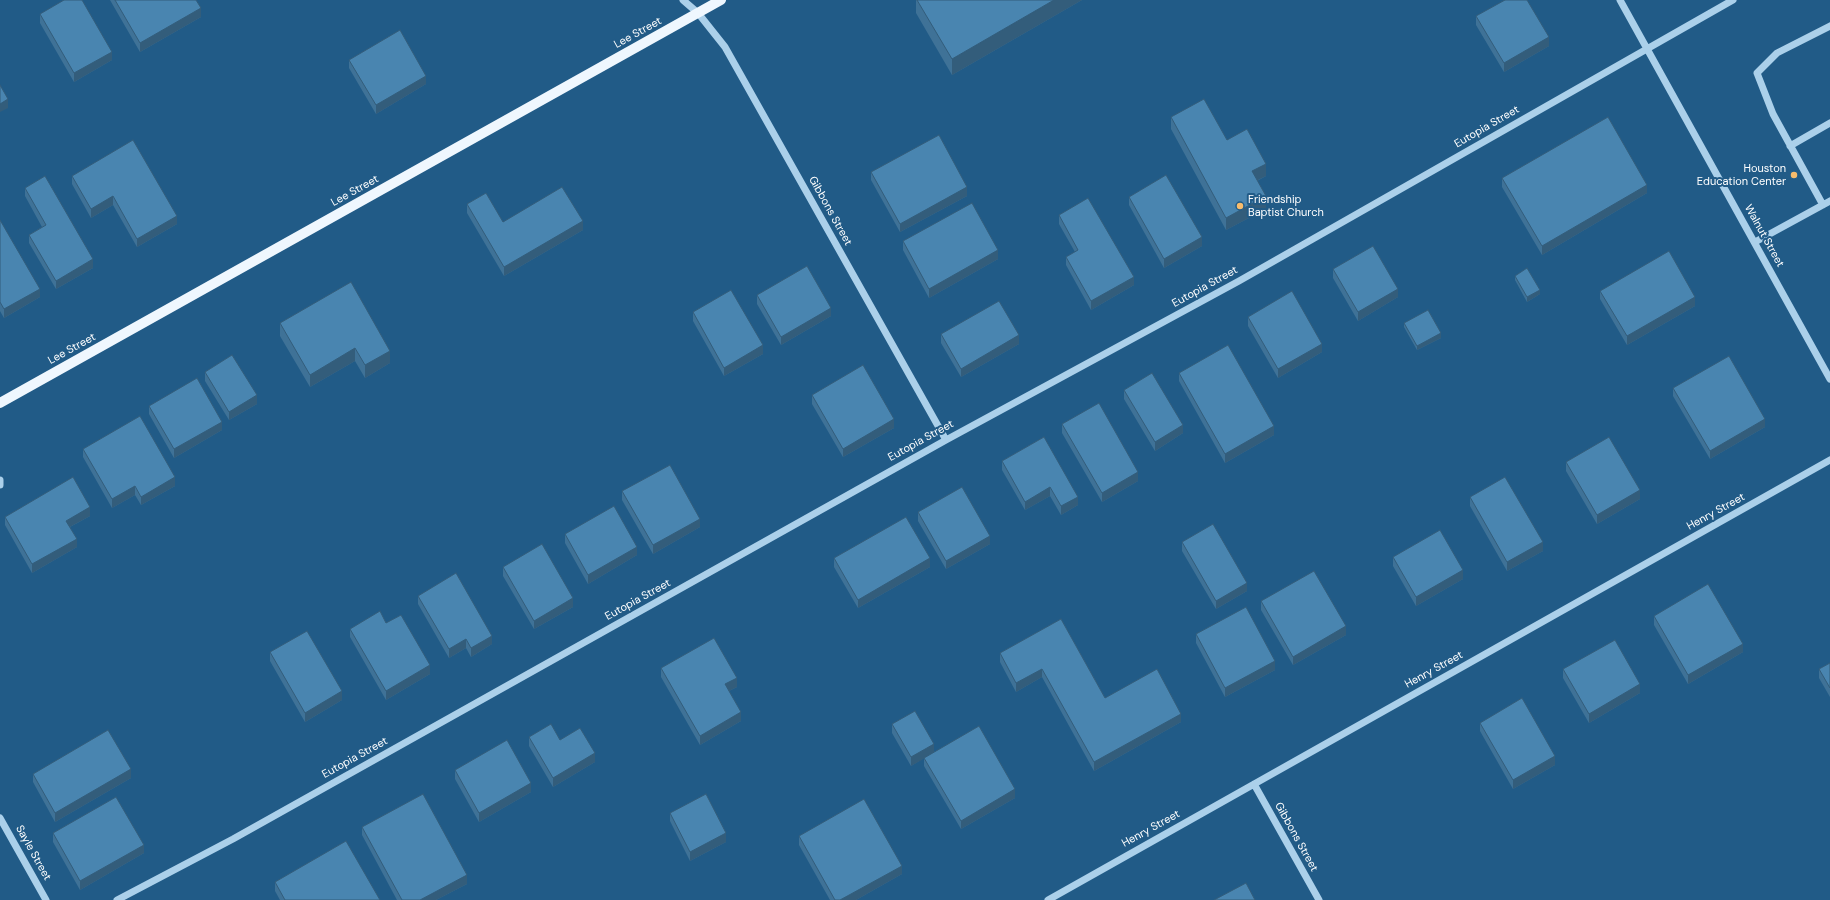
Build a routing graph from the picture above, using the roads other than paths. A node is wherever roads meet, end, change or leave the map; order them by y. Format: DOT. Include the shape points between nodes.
graph roads {
  1 [pos="684,0"];
  2 [pos="721,0"];
  3 [pos="1620,0"];
  4 [pos="1733,0"];
  5 [pos="698,13"];
  6 [pos="1830,26"];
  7 [pos="1648,49"];
  8 [pos="1830,123"];
  9 [pos="1790,146"];
  10 [pos="1830,201"];
  11 [pos="1823,205"];
  12 [pos="1755,242"];
  13 [pos="1830,379"];
  14 [pos="0,403"];
  15 [pos="946,440"];
  16 [pos="1830,460"];
  17 [pos="0,480"];
  18 [pos="0,485"];
  19 [pos="1254,784"];
  20 [pos="0,818"];
  21 [pos="46,900"];
  22 [pos="117,900"];
  23 [pos="1048,900"];
  24 [pos="1319,900"];
  1 -- 5 [label="street, Gibbons Street"];
  2 -- 5 [label="main road, Lee Street"];
  3 -- 7 [label="street, Walnut Street"];
  4 -- 7 [label="street, Eutopia Street"];
  5 -- 14 [label="main road, Lee Street"];
  5 -- 15 [label="street, Gibbons Street" via="725,47"];
  6 -- 9 [label="street" via="1777,54 1757,73 1773,114"];
  7 -- 12 [label="street, Walnut Street"];
  7 -- 15 [label="street, Eutopia Street" via="1239,281"];
  8 -- 9 [label="street"];
  9 -- 11 [label="street"];
  10 -- 11 [label="street"];
  11 -- 12 [label="street"];
  12 -- 13 [label="street, Walnut Street"];
  15 -- 22 [label="street, Eutopia Street" via="233,839"];
  16 -- 19 [label="street, Henry Street"];
  17 -- 18 [label="street"];
  19 -- 23 [label="street, Henry Street"];
  19 -- 24 [label="street, Gibbons Street"];
  20 -- 21 [label="street, Sayle Street"];
}
